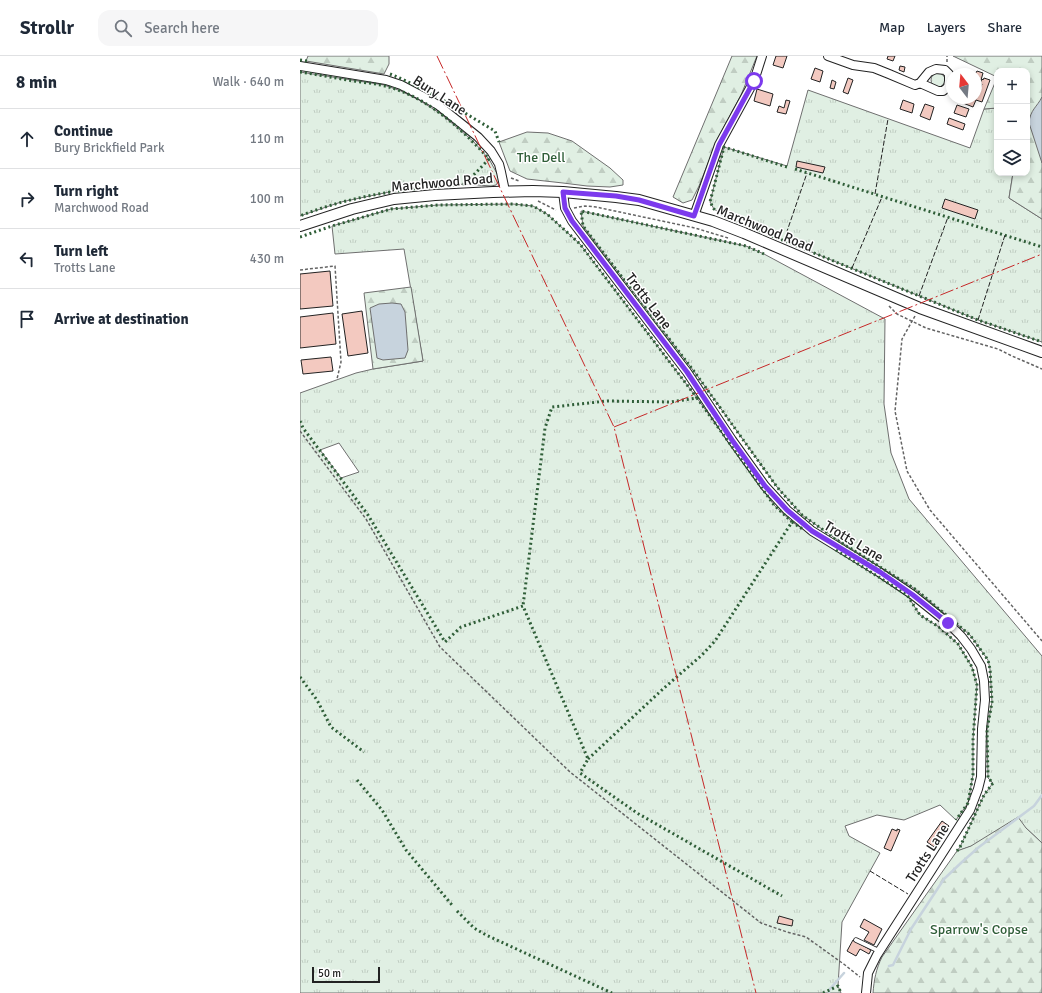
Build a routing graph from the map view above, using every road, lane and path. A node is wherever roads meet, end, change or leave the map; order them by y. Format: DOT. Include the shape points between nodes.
graph roads {
  1 [pos="762,56"];
  2 [pos="828,56"];
  3 [pos="947,56"];
  4 [pos="947,62"];
  5 [pos="300,66"];
  6 [pos="920,83"];
  7 [pos="505,191"];
  8 [pos="563,192"];
  9 [pos="535,200"];
  10 [pos="565,208"];
  11 [pos="694,216"];
  12 [pos="300,226"];
  13 [pos="728,238"];
  14 [pos="300,270"];
  15 [pos="888,305"];
  16 [pos="920,308"];
  17 [pos="912,321"];
  18 [pos="1042,352"];
  19 [pos="1042,369"];
  20 [pos="337,379"];
  21 [pos="300,430"];
  22 [pos="1042,641"];
  23 [pos="856,940"];
  24 [pos="879,951"];
  25 [pos="867,983"];
  26 [pos="866,993"];
  1 -- 11 [label="street" via="754,81 719,145"];
  2 -- 6 [label="street" via="853,65 874,68 915,85"];
  3 -- 4 [label="path"];
  5 -- 7 [label="street, Bury Lane" via="386,80 420,95 438,106 491,150 499,164"];
  7 -- 8 [label="street, Marchwood Road"];
  7 -- 12 [label="street, Marchwood Road" via="394,199"];
  8 -- 10 [label="street, Trotts Lane"];
  8 -- 11 [label="street, Marchwood Road" via="639,200"];
  9 -- 10 [label="path" via="555,210"];
  10 -- 13 [label="path" via="596,207 695,228"];
  10 -- 24 [label="street, Trotts Lane" via="572,221 687,372 765,486 787,510 812,531 880,572 948,623 971,649 981,666 985,700 978,789 970,810"];
  11 -- 16 [label="street, Marchwood Road" via="744,233"];
  14 -- 20 [label="path" via="335,266 341,362"];
  15 -- 17 [label="path" via="897,314"];
  16 -- 17 [label="path"];
  16 -- 18 [label="street, Marchwood Road"];
  17 -- 19 [label="path" via="926,328 998,349"];
  17 -- 22 [label="path" via="902,339 895,411 907,471 930,510"];
  21 -- 25 [label="path" via="366,519 440,647 570,772 761,924 806,937"];
  23 -- 24 [label="lane"];
  24 -- 25 [label="street, Trotts Lane" via="868,972"];
  25 -- 26 [label="street, Trotts Lane"];
}
